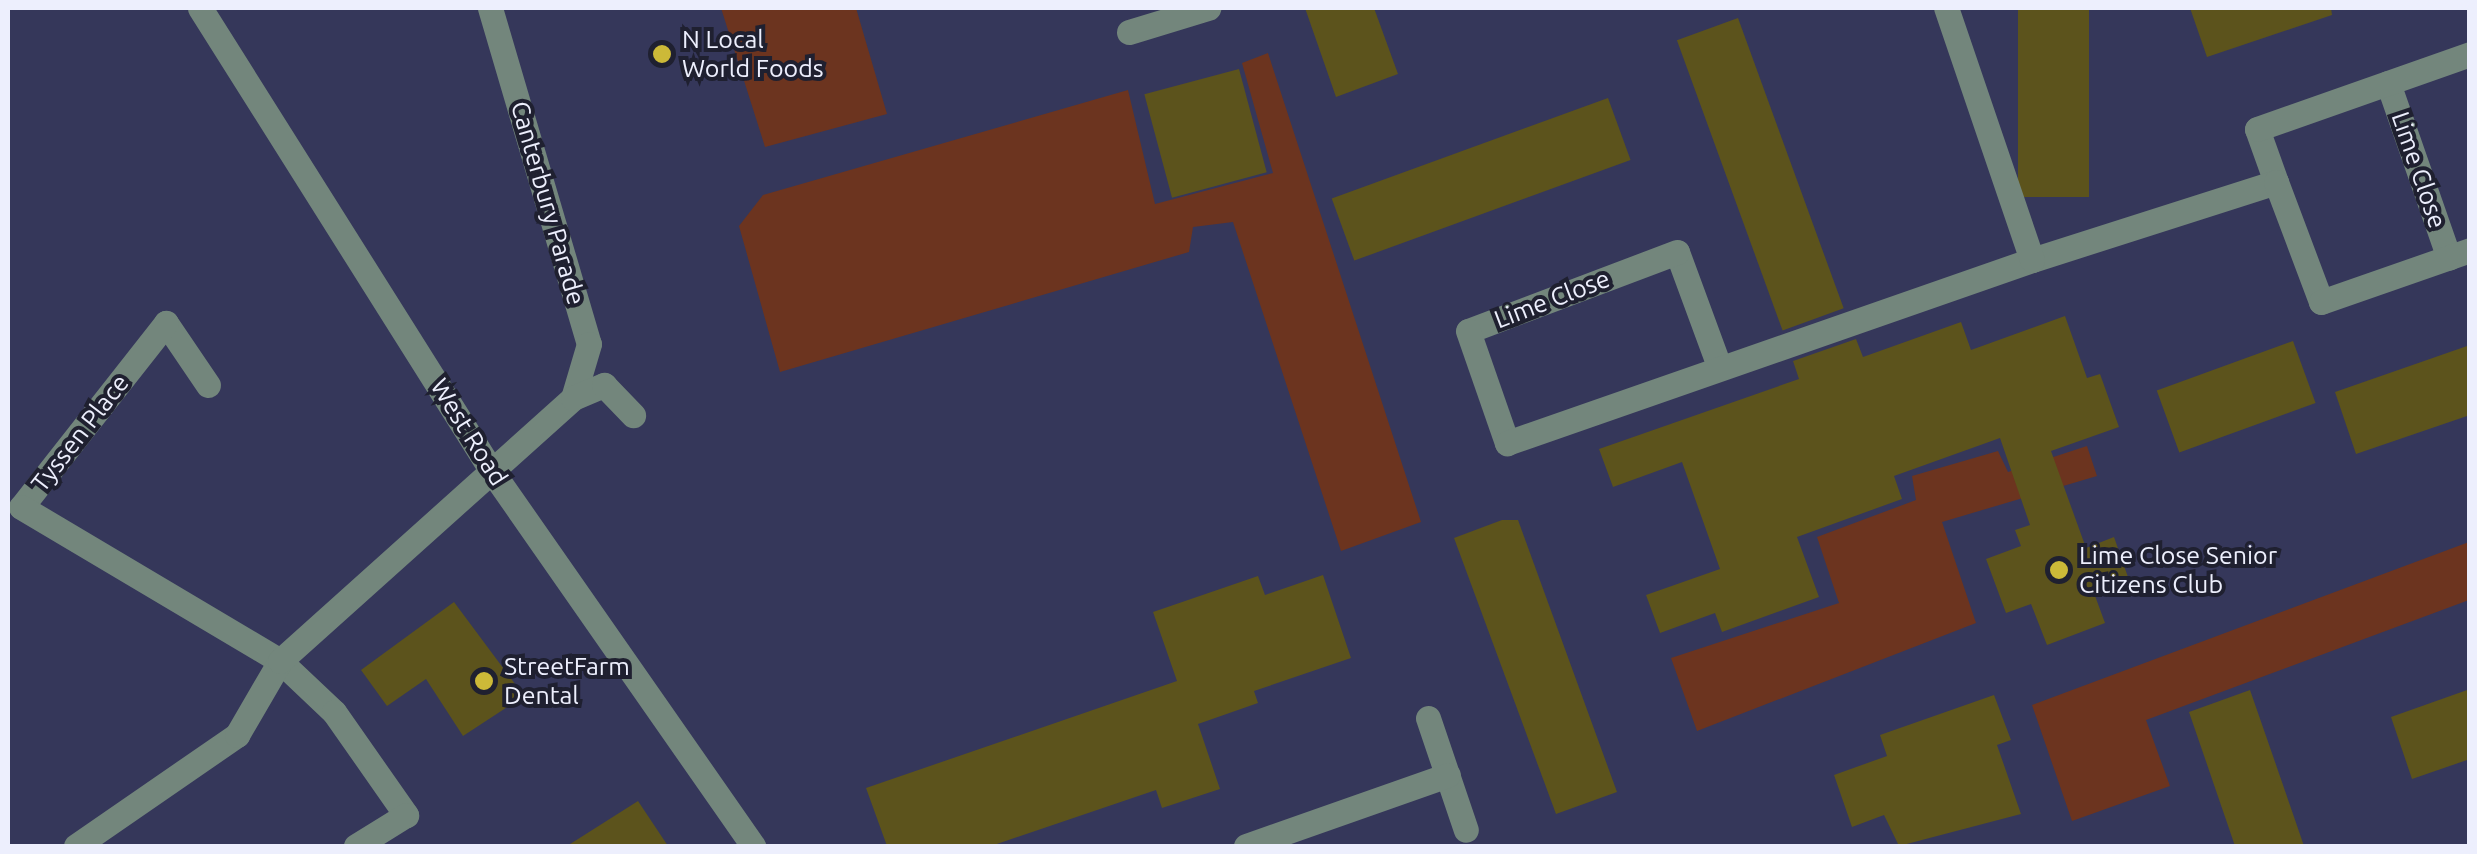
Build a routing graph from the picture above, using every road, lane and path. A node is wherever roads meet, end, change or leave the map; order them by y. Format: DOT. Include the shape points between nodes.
graph roads {
  1 [pos="200,8"];
  2 [pos="490,8"];
  3 [pos="1946,8"];
  4 [pos="1193,10"];
  5 [pos="1129,32"];
  6 [pos="2470,54"];
  7 [pos="2388,83"];
  8 [pos="2276,182"];
  9 [pos="2459,254"];
  10 [pos="2032,260"];
  11 [pos="1720,366"];
  12 [pos="208,385"];
  13 [pos="573,398"];
  14 [pos="632,415"];
  15 [pos="493,474"];
  16 [pos="280,661"];
  17 [pos="1428,718"];
  18 [pos="1448,775"];
  19 [pos="1466,830"];
  20 [pos="76,846"];
  21 [pos="356,846"];
  22 [pos="753,846"];
  23 [pos="1246,846"];
  1 -- 15 [label="street, West Road"];
  2 -- 13 [label="street, Canterbury Parade" via="589,344"];
  3 -- 10 [label="street"];
  4 -- 5 [label="street"];
  6 -- 7 [label="street, Lime Close"];
  7 -- 8 [label="street, Lime Close" via="2257,129"];
  7 -- 9 [label="street, Lime Close"];
  8 -- 9 [label="street, Lime Close" via="2320,302"];
  8 -- 10 [label="street, Lime Close"];
  10 -- 11 [label="street, Lime Close"];
  11 -- 11 [label="street, Lime Close" via="1508,443 1468,331 1677,252"];
  12 -- 16 [label="street, Tyssen Place" via="166,323 22,508"];
  13 -- 14 [label="street" via="604,386"];
  13 -- 15 [label="street, Canterbury Parade"];
  15 -- 16 [label="street"];
  15 -- 22 [label="street, West Road"];
  16 -- 20 [label="street" via="237,735"];
  16 -- 21 [label="street, Tyssen Place" via="334,712 406,815"];
  17 -- 18 [label="street"];
  18 -- 19 [label="street"];
  18 -- 23 [label="street"];
}
